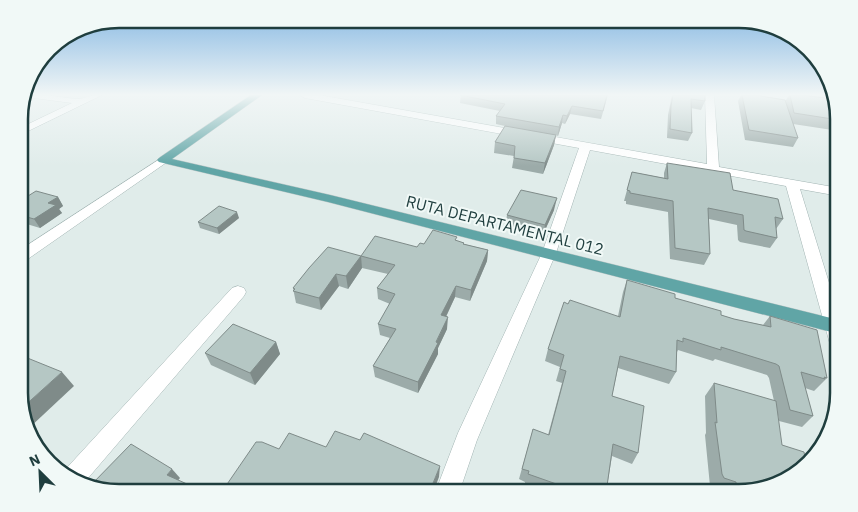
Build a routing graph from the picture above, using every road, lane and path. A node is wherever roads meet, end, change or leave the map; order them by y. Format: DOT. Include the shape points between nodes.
graph roads {
  1 [pos="47,119"];
  2 [pos="222,119"];
  3 [pos="440,119"];
  4 [pos="711,119"];
  5 [pos="28,128"];
  6 [pos="585,147"];
  7 [pos="163,160"];
  8 [pos="713,169"];
  9 [pos="792,184"];
  10 [pos="830,190"];
  11 [pos="28,252"];
  12 [pos="549,254"];
  13 [pos="238,292"];
  14 [pos="830,304"];
  15 [pos="830,324"];
  16 [pos="76,474"];
  17 [pos="450,484"];
  1 -- 5 [label="street"];
  2 -- 7 [label="main road"];
  3 -- 6 [label="street"];
  4 -- 8 [label="street"];
  6 -- 8 [label="street"];
  6 -- 12 [label="street"];
  7 -- 11 [label="street"];
  7 -- 12 [label="main road, RUTA DEPARTAMENTAL 012"];
  8 -- 9 [label="street"];
  9 -- 10 [label="street"];
  9 -- 14 [label="street"];
  12 -- 15 [label="main road, RUTA DEPARTAMENTAL 012"];
  12 -- 17 [label="street" via="466,440"];
  13 -- 16 [label="street"];
}
